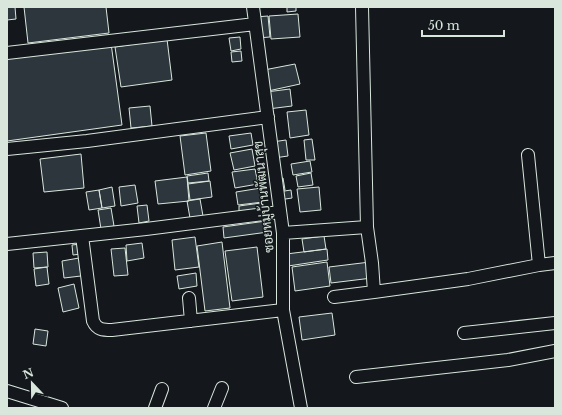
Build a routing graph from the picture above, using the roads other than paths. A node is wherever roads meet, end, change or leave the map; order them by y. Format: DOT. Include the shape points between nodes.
graph roads {
  1 [pos="253,7"];
  2 [pos="362,7"];
  3 [pos="255,24"];
  4 [pos="7,53"];
  5 [pos="268,117"];
  6 [pos="7,150"];
  7 [pos="528,155"];
  8 [pos="280,212"];
  9 [pos="368,227"];
  10 [pos="283,233"];
  11 [pos="82,236"];
  12 [pos="7,244"];
  13 [pos="555,263"];
  14 [pos="539,265"];
  15 [pos="374,292"];
  16 [pos="334,297"];
  17 [pos="189,298"];
  18 [pos="283,310"];
  19 [pos="191,321"];
  20 [pos="555,323"];
  21 [pos="464,333"];
  22 [pos="555,351"];
  23 [pos="356,378"];
  24 [pos="222,388"];
  25 [pos="162,389"];
  26 [pos="7,391"];
  27 [pos="62,408"];
  28 [pos="155,408"];
  29 [pos="214,408"];
  30 [pos="301,408"];
  1 -- 3 [label="street, ซอยหมู่บ้านพัฒนาสุข"];
  2 -- 9 [label="street"];
  3 -- 4 [label="street"];
  3 -- 5 [label="street, ซอยหมู่บ้านพัฒนาสุข"];
  5 -- 6 [label="street"];
  5 -- 8 [label="street, ซอยหมู่บ้านพัฒนาสุข"];
  7 -- 14 [label="street"];
  8 -- 10 [label="street, ซอยหมู่บ้านพัฒนาสุข"];
  8 -- 11 [label="street"];
  9 -- 10 [label="street"];
  9 -- 15 [label="street"];
  10 -- 18 [label="street, ซอยหมู่บ้านพัฒนาสุข"];
  11 -- 12 [label="street"];
  11 -- 19 [label="street" via="95,326 99,329 112,330"];
  13 -- 14 [label="street"];
  14 -- 15 [label="street" via="468,279"];
  15 -- 16 [label="street"];
  17 -- 19 [label="street"];
  18 -- 19 [label="street"];
  18 -- 30 [label="street, ซอยหมู่บ้านพัฒนาสุข"];
  20 -- 21 [label="street"];
  22 -- 23 [label="street" via="508,360"];
  24 -- 29 [label="street"];
  25 -- 28 [label="street"];
  26 -- 27 [label="street"];
}
